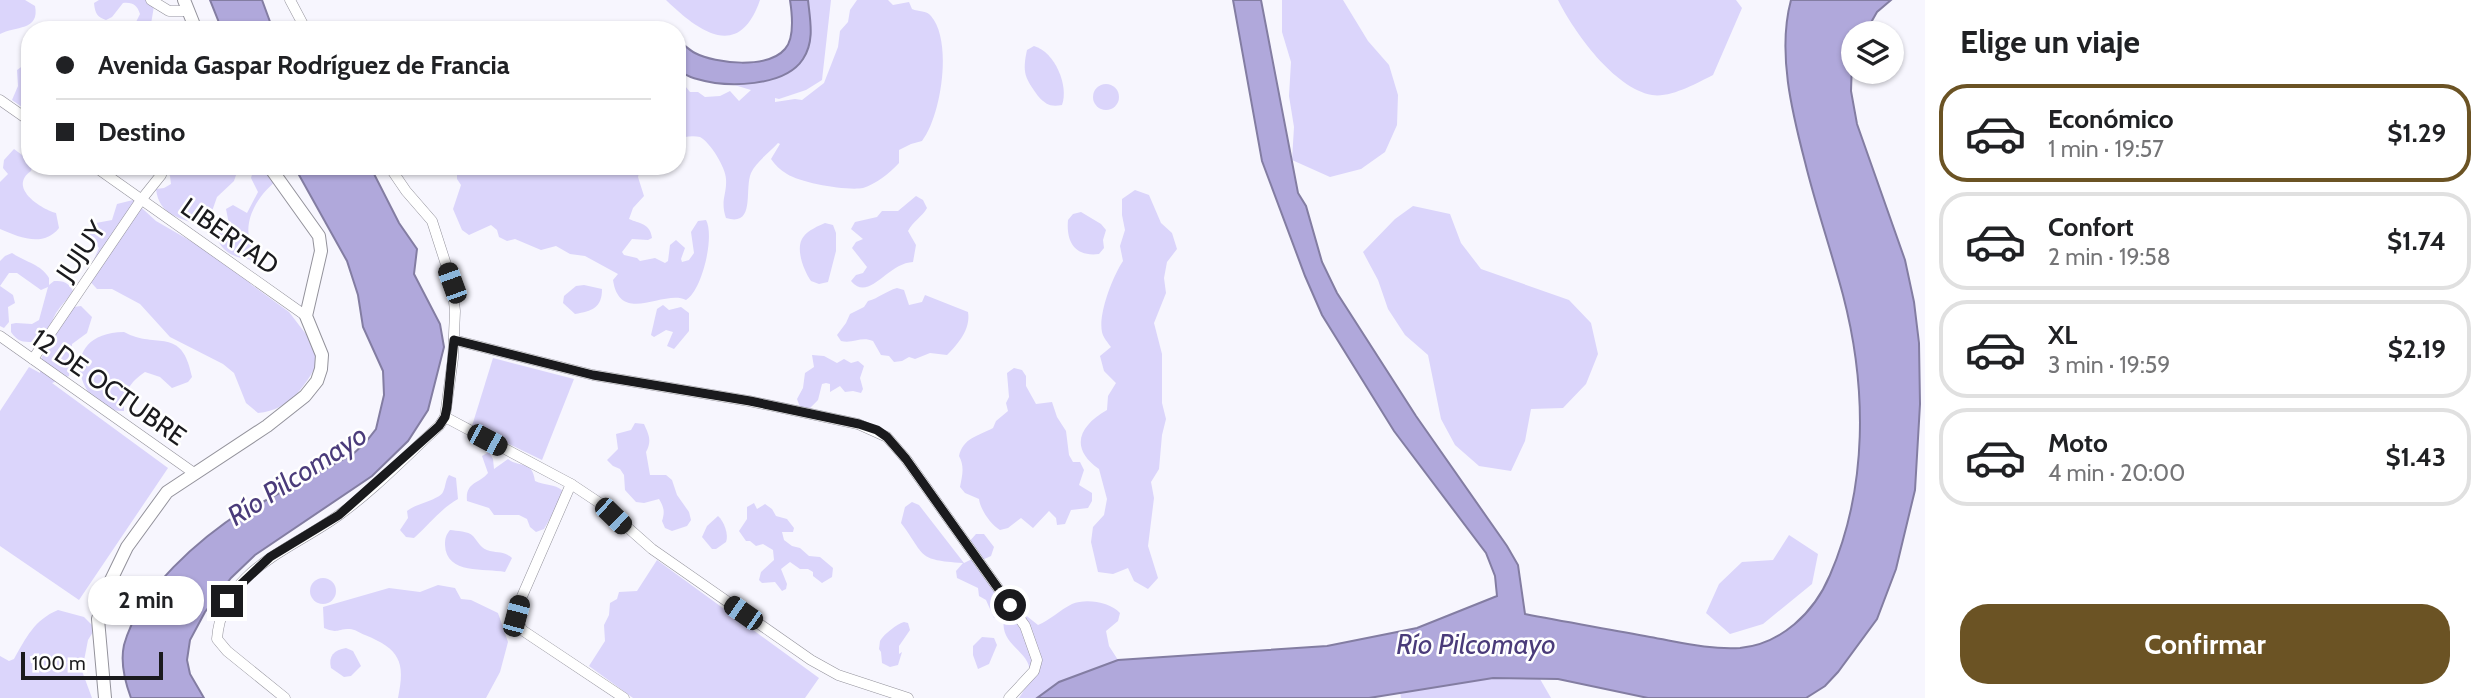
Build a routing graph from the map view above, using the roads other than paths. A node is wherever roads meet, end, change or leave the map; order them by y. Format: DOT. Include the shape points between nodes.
graph roads {
  1 [pos="151,0"];
  2 [pos="290,0"];
  3 [pos="186,6"];
  4 [pos="301,21"];
  5 [pos="2,104"];
  6 [pos="21,116"];
  7 [pos="106,175"];
  8 [pos="161,175"];
  9 [pos="275,175"];
  10 [pos="395,175"];
  11 [pos="141,200"];
  12 [pos="306,316"];
  13 [pos="0,336"];
  14 [pos="454,340"];
  15 [pos="33,359"];
  16 [pos="445,417"];
  17 [pos="194,473"];
  18 [pos="571,484"];
  19 [pos="105,698"];
  20 [pos="285,698"];
  21 [pos="624,698"];
  22 [pos="908,698"];
  23 [pos="1009,698"];
  1 -- 3 [label="street" via="169,11"];
  2 -- 4 [label="street"];
  5 -- 6 [label="street"];
  7 -- 11 [label="street, LIBERTAD"];
  8 -- 11 [label="street, JUJUY"];
  9 -- 12 [label="street" via="319,236 321,251"];
  10 -- 14 [label="street" via="432,221 452,283"];
  11 -- 12 [label="street, LIBERTAD"];
  11 -- 15 [label="street, JUJUY"];
  12 -- 17 [label="street" via="322,355 317,381 267,426"];
  13 -- 15 [label="street, 12 DE OCTUBRE"];
  14 -- 16 [label="street"];
  14 -- 23 [label="street" via="593,375 750,401 877,430 906,459 1025,626 1037,660 1034,671"];
  15 -- 17 [label="street, 12 DE OCTUBRE"];
  16 -- 18 [label="street"];
  16 -- 20 [label="street" via="339,515 270,557 225,604 218,639 227,652"];
  17 -- 19 [label="street" via="158,503 127,547 111,580 98,619"];
  18 -- 21 [label="street" via="516,616 522,630"];
  18 -- 22 [label="street" via="652,549 811,660 838,675"];
}
